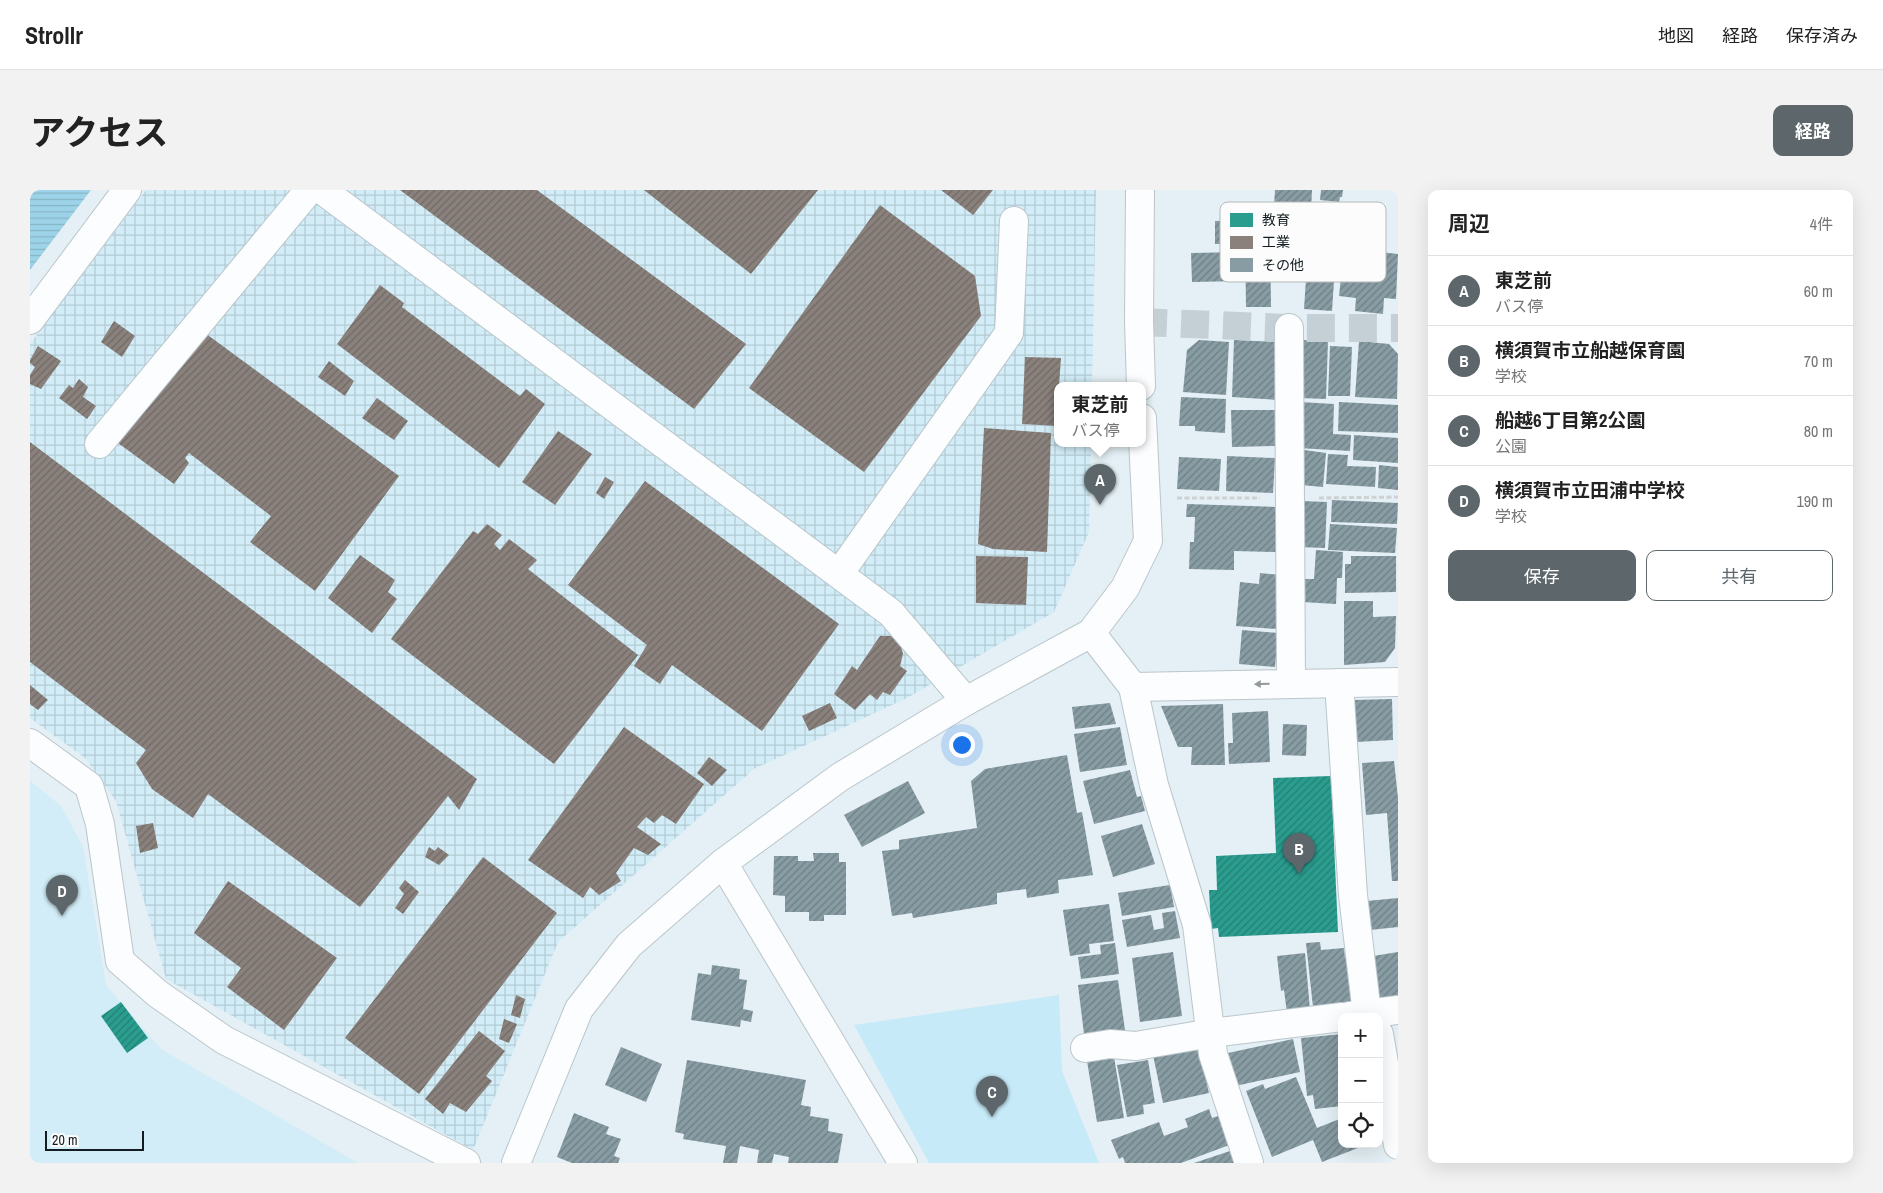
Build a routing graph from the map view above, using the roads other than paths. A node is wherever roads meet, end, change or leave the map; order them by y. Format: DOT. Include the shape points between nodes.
graph roads {
  1 [pos="127,190"];
  2 [pos="309,190"];
  3 [pos="322,190"];
  4 [pos="1140,190"];
  5 [pos="1014,220"];
  6 [pos="30,320"];
  7 [pos="1289,328"];
  8 [pos="1141,382"];
  9 [pos="99,444"];
  10 [pos="1143,447"];
  11 [pos="838,574"];
  12 [pos="1091,633"];
  13 [pos="1398,682"];
  14 [pos="1339,683"];
  15 [pos="1291,684"];
  16 [pos="1133,687"];
  17 [pos="966,701"];
  18 [pos="30,743"];
  19 [pos="723,864"];
  20 [pos="1368,1013"];
  21 [pos="1338,1020"];
  22 [pos="1211,1033"];
  23 [pos="1085,1048"];
  24 [pos="1378,1058"];
  25 [pos="1398,1145"];
  26 [pos="1398,1162"];
  27 [pos="466,1163"];
  28 [pos="516,1163"];
  29 [pos="903,1163"];
  30 [pos="1249,1163"];
  31 [pos="1394,1163"];
  1 -- 6 [label="street"];
  2 -- 9 [label="street"];
  3 -- 11 [label="street"];
  4 -- 8 [label="street"];
  5 -- 11 [label="street" via="1009,333"];
  7 -- 15 [label="street"];
  10 -- 12 [label="street" via="1148,541 1125,588"];
  11 -- 17 [label="street" via="890,613"];
  12 -- 16 [label="street"];
  12 -- 17 [label="street"];
  13 -- 14 [label="street"];
  14 -- 15 [label="street"];
  14 -- 20 [label="street" via="1353,895"];
  15 -- 16 [label="street, one-way"];
  16 -- 22 [label="street" via="1154,784 1197,925"];
  17 -- 19 [label="street" via="840,777"];
  18 -- 27 [label="street" via="89,786 100,824 120,961 158,994 224,1040"];
  19 -- 28 [label="street" via="629,946 578,1009"];
  19 -- 29 [label="street"];
  21 -- 22 [label="street"];
  22 -- 23 [label="street" via="1136,1046 1110,1044"];
  22 -- 30 [label="street" via="1213,1054"];
  24 -- 25 [label="street"];
  26 -- 31 [label="street"];
}
